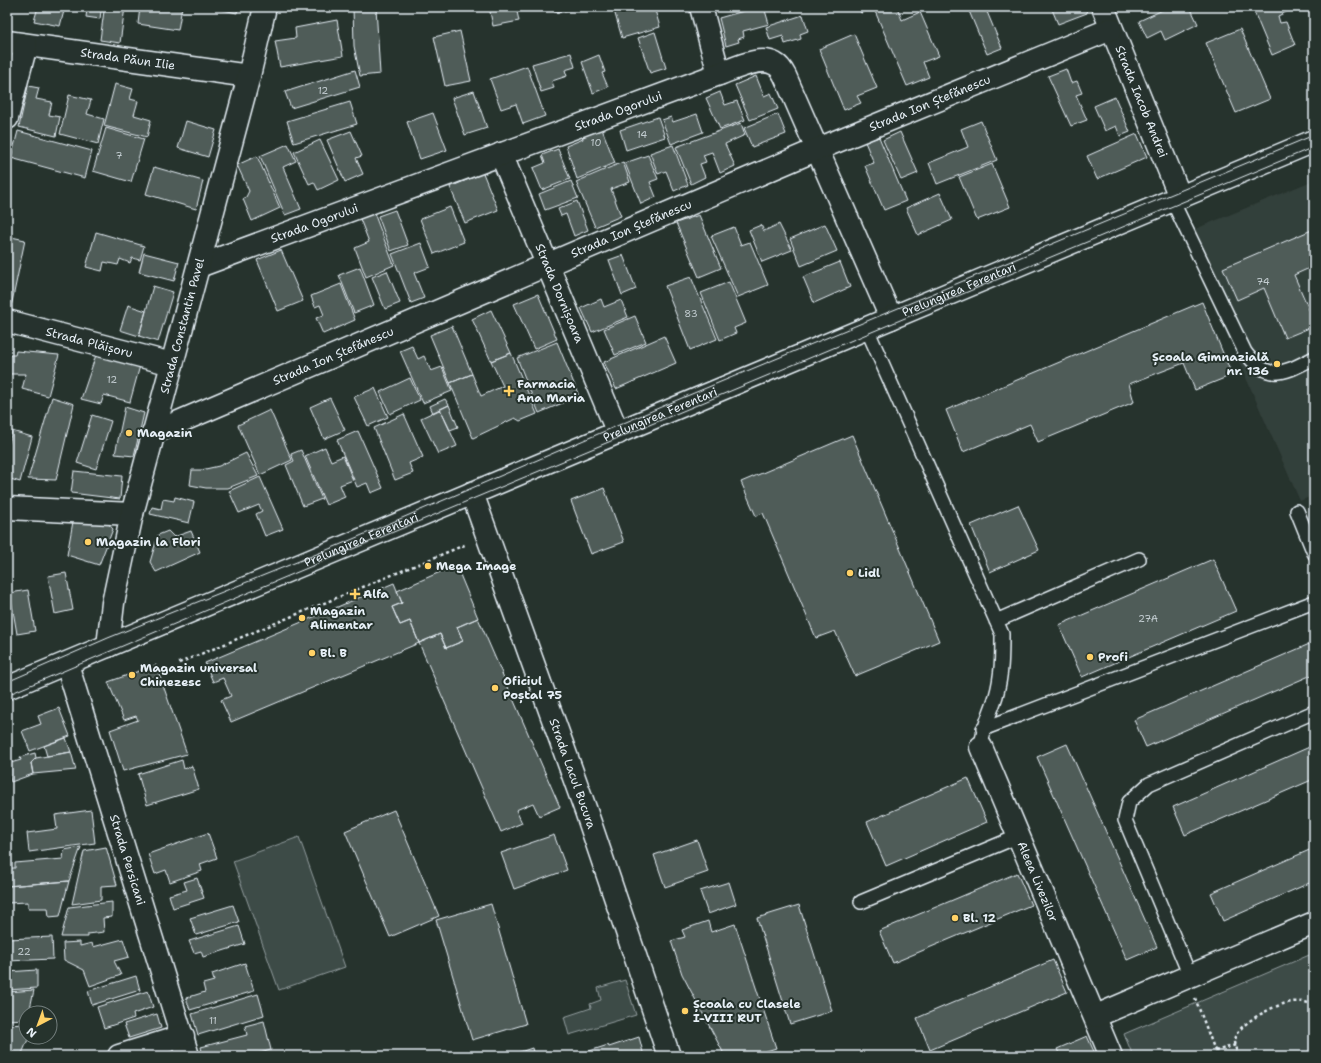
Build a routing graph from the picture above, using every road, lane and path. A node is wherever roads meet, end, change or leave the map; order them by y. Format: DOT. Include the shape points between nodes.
graph roads {
  1 [pos="265,7"];
  2 [pos="702,7"];
  3 [pos="1103,7"];
  4 [pos="1111,29"];
  5 [pos="17,44"];
  6 [pos="719,74"];
  7 [pos="249,76"];
  8 [pos="7,118"];
  9 [pos="1314,141"];
  10 [pos="818,149"];
  11 [pos="501,154"];
  12 [pos="1176,199"];
  13 [pos="199,266"];
  14 [pos="547,266"];
  15 [pos="891,318"];
  16 [pos="7,321"];
  17 [pos="867,329"];
  18 [pos="1314,358"];
  19 [pos="172,364"];
  20 [pos="153,432"];
  21 [pos="618,433"];
  22 [pos="472,493"];
  23 [pos="7,508"];
  24 [pos="1297,511"];
  25 [pos="132,514"];
  26 [pos="487,535"];
  27 [pos="1314,553"];
  28 [pos="1139,559"];
  29 [pos="1314,602"];
  30 [pos="996,621"];
  31 [pos="108,646"];
  32 [pos="67,664"];
  33 [pos="179,664"];
  34 [pos="7,688"];
  35 [pos="1314,712"];
  36 [pos="982,738"];
  37 [pos="1019,836"];
  38 [pos="861,902"];
  39 [pos="1314,923"];
  40 [pos="1188,976"];
  41 [pos="1313,1003"];
  42 [pos="1096,1016"];
  43 [pos="1236,1045"];
  44 [pos="186,1046"];
  45 [pos="1215,1051"];
  46 [pos="119,1056"];
  47 [pos="669,1056"];
  48 [pos="1111,1056"];
  49 [pos="1217,1056"];
  50 [pos="1239,1056"];
  1 -- 7 [label="street, Strada Constantin Pavel"];
  2 -- 6 [label="street"];
  3 -- 4 [label="street, Strada Iacob Andrei"];
  4 -- 10 [label="street, Strada Ion Ștefănescu"];
  4 -- 12 [label="street, Strada Iacob Andrei"];
  5 -- 7 [label="street, Strada Păun Ilie"];
  5 -- 8 [label="street"];
  6 -- 10 [label="street, Strada Ogorului" via="755,62 768,61 776,64 785,76"];
  6 -- 11 [label="street, Strada Ogorului"];
  7 -- 13 [label="street, Strada Constantin Pavel"];
  9 -- 12 [label="street, Prelungirea Ferentari"];
  10 -- 14 [label="street, Strada Ion Ștefănescu"];
  10 -- 15 [label="street, Strada Ogorului"];
  11 -- 13 [label="street, Strada Ogorului"];
  11 -- 14 [label="street, Strada Dornișoara"];
  12 -- 15 [label="street, Prelungirea Ferentari"];
  12 -- 18 [label="lane" via="1245,352 1255,366 1266,371 1278,372 1292,369"];
  13 -- 19 [label="street, Strada Constantin Pavel"];
  14 -- 20 [label="street, Strada Ion Ștefănescu"];
  14 -- 21 [label="street, Strada Dornișoara"];
  15 -- 17 [label="street, Prelungirea Ferentari"];
  16 -- 19 [label="street, Strada Plăișoru"];
  17 -- 21 [label="street, Prelungirea Ferentari" via="684,403"];
  17 -- 30 [label="lane"];
  19 -- 20 [label="street, Strada Constantin Pavel"];
  20 -- 25 [label="street, Strada Constantin Pavel"];
  21 -- 22 [label="street, Prelungirea Ferentari"];
  22 -- 26 [label="street, Strada Lacul Bucura"];
  22 -- 31 [label="street, Prelungirea Ferentari"];
  23 -- 25 [label="street"];
  24 -- 27 [label="lane"];
  25 -- 31 [label="street, Strada Constantin Pavel" via="112,603"];
  26 -- 33 [label="path"];
  26 -- 47 [label="street, Strada Lacul Bucura" via="583,803"];
  28 -- 30 [label="lane"];
  29 -- 36 [label="lane"];
  30 -- 36 [label="lane" via="1002,634 1002,667"];
  31 -- 32 [label="street, Prelungirea Ferentari"];
  32 -- 34 [label="street, Prelungirea Ferentari"];
  32 -- 44 [label="street, Strada Persicani"];
  35 -- 40 [label="lane" via="1148,784 1129,802 1125,820"];
  36 -- 37 [label="street, Aleea Livezilor"];
  37 -- 38 [label="lane"];
  37 -- 42 [label="street, Aleea Livezilor"];
  39 -- 40 [label="street"];
  40 -- 42 [label="street"];
  40 -- 45 [label="path"];
  41 -- 43 [label="path" via="1291,1002 1251,1019 1238,1031 1234,1040"];
  42 -- 48 [label="street, Aleea Livezilor"];
  43 -- 45 [label="path"];
  43 -- 50 [label="path"];
  44 -- 46 [label="street"];
  45 -- 49 [label="path"];
}
